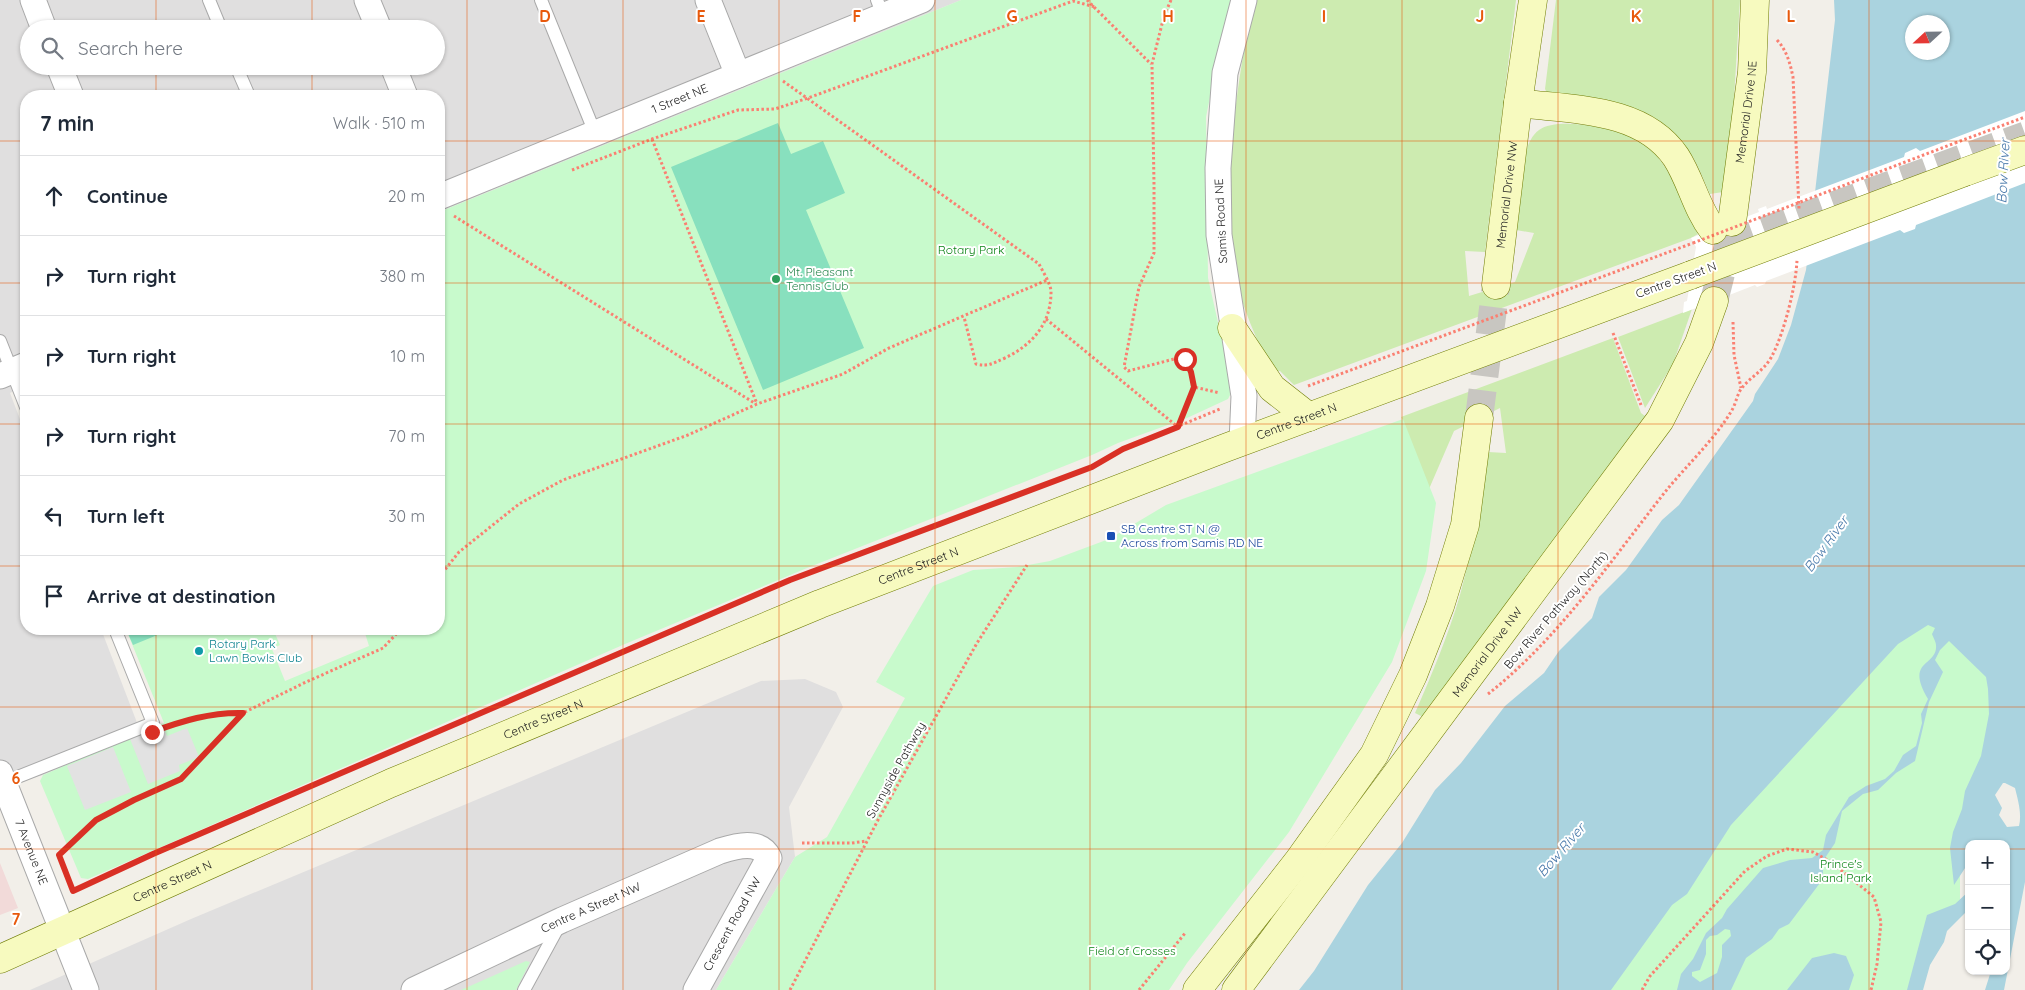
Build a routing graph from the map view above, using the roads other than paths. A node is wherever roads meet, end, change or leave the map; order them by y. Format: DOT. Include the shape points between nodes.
graph roads {
  1 [pos="33,0"];
  2 [pos="209,0"];
  3 [pos="367,0"];
  4 [pos="541,0"];
  5 [pos="708,0"];
  6 [pos="922,0"];
  7 [pos="1244,0"];
  8 [pos="1533,0"];
  9 [pos="1755,0"];
  10 [pos="880,8"];
  11 [pos="41,20"];
  12 [pos="217,20"];
  13 [pos="375,20"];
  14 [pos="63,75"];
  15 [pos="240,75"];
  16 [pos="397,75"];
  17 [pos="738,75"];
  18 [pos="69,90"];
  19 [pos="246,90"];
  20 [pos="403,90"];
  21 [pos="1518,103"];
  22 [pos="595,133"];
  23 [pos="2025,150"];
  24 [pos="445,197"];
  25 [pos="1496,285"];
  26 [pos="1724,310"];
  27 [pos="1232,328"];
  28 [pos="0,341"];
  29 [pos="13,371"];
  30 [pos="20,390"];
  31 [pos="1309,417"];
  32 [pos="1479,418"];
  33 [pos="1242,442"];
  34 [pos="117,635"];
  35 [pos="1,780"];
  36 [pos="769,858"];
  37 [pos="562,920"];
  38 [pos="63,932"];
  39 [pos="0,959"];
  40 [pos="418,989"];
  41 [pos="86,990"];
  42 [pos="524,990"];
  43 [pos="696,990"];
  44 [pos="1198,990"];
  45 [pos="1236,990"];
  1 -- 11 [label="street"];
  2 -- 12 [label="lane"];
  3 -- 13 [label="street"];
  4 -- 22 [label="lane"];
  5 -- 17 [label="street"];
  6 -- 10 [label="street, 1 Street NE"];
  7 -- 27 [label="street, Samis Road NE" via="1225,73 1218,168 1219,235"];
  8 -- 21 [label="main road"];
  9 -- 21 [label="main road, Memorial Drive NE" via="1752,72 1713,231 1676,156 1654,134 1607,114"];
  10 -- 17 [label="street, 1 Street NE"];
  14 -- 18 [label="street"];
  15 -- 19 [label="lane"];
  16 -- 20 [label="street"];
  17 -- 22 [label="street, 1 Street NE"];
  21 -- 25 [label="main road, Memorial Drive NW"];
  22 -- 24 [label="street, 1 Street NE"];
  23 -- 31 [label="main road, Centre Street N, bridge"];
  26 -- 45 [label="main road, Memorial Drive NW" via="1699,343 1660,420"];
  27 -- 31 [label="main road" via="1272,388"];
  27 -- 33 [label="street, Samis Road NE" via="1244,396"];
  28 -- 29 [label="lane"];
  29 -- 30 [label="lane"];
  31 -- 33 [label="main road, Centre Street N"];
  32 -- 44 [label="main road" via="1465,524 1440,606 1413,675 1374,755 1299,860"];
  33 -- 38 [label="main road, Centre Street N" via="811,608 391,783"];
  34 -- 35 [label="lane" via="153,723"];
  35 -- 38 [label="street, 7 Avenue NE"];
  36 -- 37 [label="street, Centre A Street NW" via="760,848 746,845 720,851"];
  36 -- 43 [label="street, Crescent Road NW"];
  37 -- 40 [label="street, Centre A Street NW"];
  37 -- 42 [label="lane"];
  38 -- 39 [label="main road, Centre Street N"];
  38 -- 41 [label="street, 7 Avenue NE"];
}
